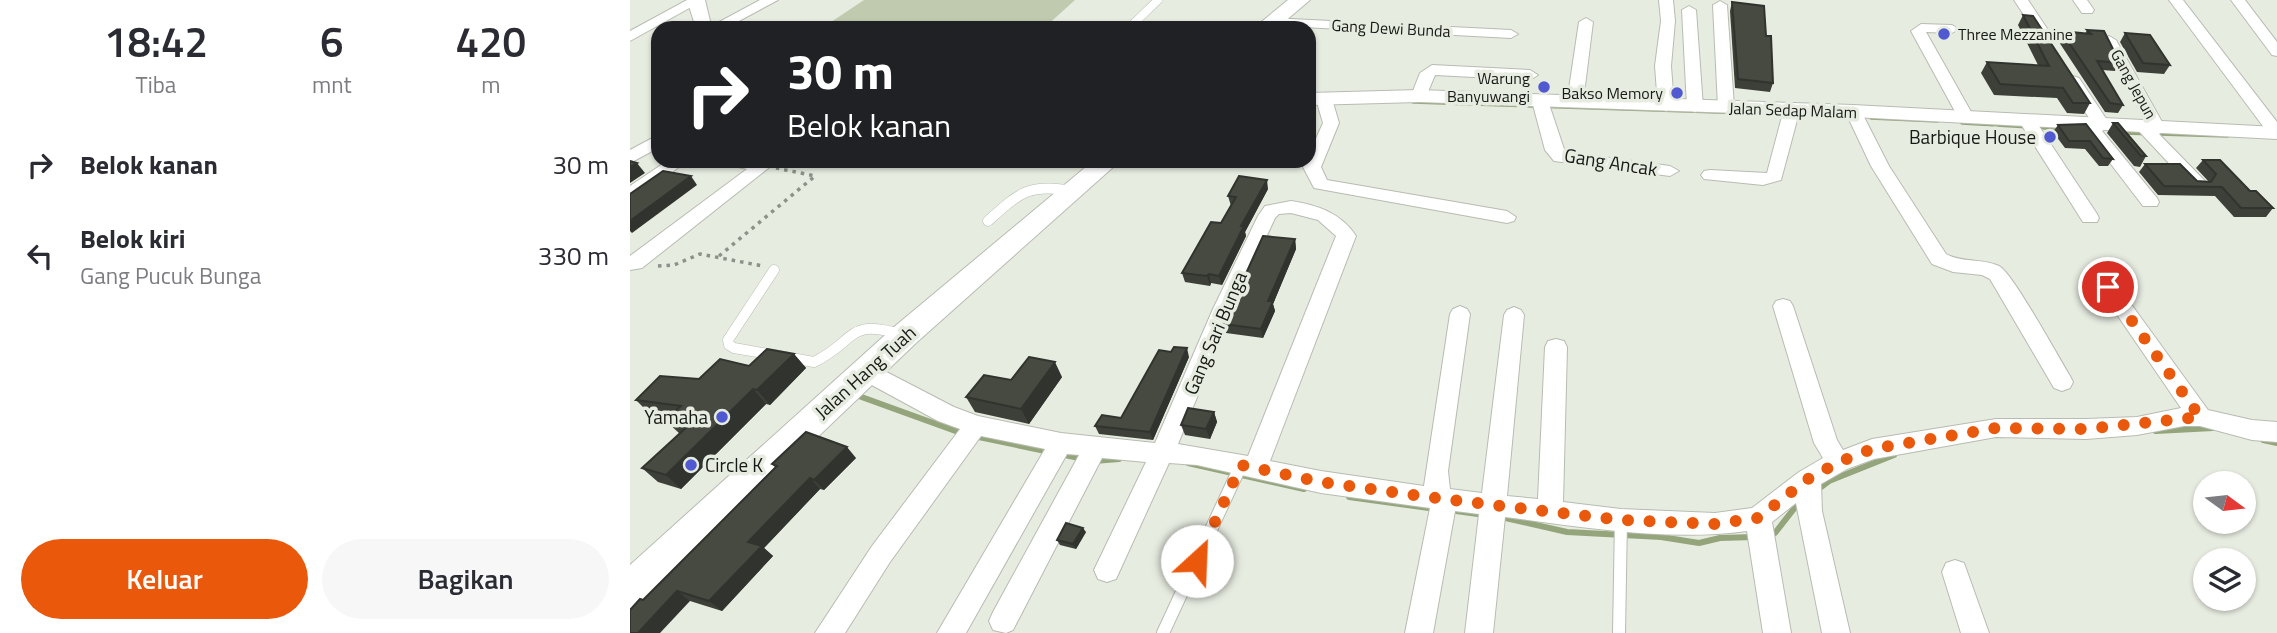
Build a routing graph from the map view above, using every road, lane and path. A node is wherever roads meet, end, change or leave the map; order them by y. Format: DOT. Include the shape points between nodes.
graph roads {
  1 [pos="713,0"];
  2 [pos="771,0"];
  3 [pos="1158,0"];
  4 [pos="1300,0"];
  5 [pos="1667,0"];
  6 [pos="2021,0"];
  7 [pos="2176,0"];
  8 [pos="2238,0"];
  9 [pos="693,2"];
  10 [pos="1681,3"];
  11 [pos="1720,5"];
  12 [pos="651,21"];
  13 [pos="652,21"];
  14 [pos="659,21"];
  15 [pos="701,21"];
  16 [pos="728,21"];
  17 [pos="1136,21"];
  18 [pos="1273,21"];
  19 [pos="1586,22"];
  20 [pos="651,25"];
  21 [pos="1316,27"];
  22 [pos="1952,29"];
  23 [pos="630,31"];
  24 [pos="1511,34"];
  25 [pos="630,37"];
  26 [pos="2109,40"];
  27 [pos="2053,48"];
  28 [pos="2277,52"];
  29 [pos="2066,71"];
  30 [pos="1530,75"];
  31 [pos="1419,96"];
  32 [pos="1321,102"];
  33 [pos="1575,103"];
  34 [pos="1541,106"];
  35 [pos="1666,106"];
  36 [pos="1695,107"];
  37 [pos="1726,107"];
  38 [pos="1791,114"];
  39 [pos="1855,116"];
  40 [pos="1966,117"];
  41 [pos="2030,126"];
  42 [pos="2094,128"];
  43 [pos="2150,131"];
  44 [pos="2277,133"];
  45 [pos="651,146"];
  46 [pos="1316,154"];
  47 [pos="630,159"];
  48 [pos="668,168"];
  49 [pos="759,168"];
  50 [pos="775,168"];
  51 [pos="1100,168"];
  52 [pos="1312,168"];
  53 [pos="1670,171"];
  54 [pos="1710,175"];
  55 [pos="1320,184"];
  56 [pos="2198,184"];
  57 [pos="1072,191"];
  58 [pos="630,195"];
  59 [pos="2150,202"];
  60 [pos="1303,211"];
  61 [pos="1507,217"];
  62 [pos="2090,218"];
  63 [pos="988,221"];
  64 [pos="719,257"];
  65 [pos="633,263"];
  66 [pos="774,270"];
  67 [pos="2108,287"];
  68 [pos="1783,306"];
  69 [pos="1460,314"];
  70 [pos="1514,315"];
  71 [pos="905,335"];
  72 [pos="1556,347"];
  73 [pos="865,371"];
  74 [pos="2062,382"];
  75 [pos="2200,417"];
  76 [pos="971,431"];
  77 [pos="2277,432"];
  78 [pos="1057,449"];
  79 [pos="1161,457"];
  80 [pos="1090,460"];
  81 [pos="1839,462"];
  82 [pos="1248,466"];
  83 [pos="1808,493"];
  84 [pos="1442,507"];
  85 [pos="1550,511"];
  86 [pos="1494,513"];
  87 [pos="1621,525"];
  88 [pos="1761,531"];
  89 [pos="1107,570"];
  90 [pos="1955,572"];
  91 [pos="630,590"];
  92 [pos="1003,621"];
  93 [pos="829,633"];
  94 [pos="951,633"];
  95 [pos="1163,633"];
  96 [pos="1419,633"];
  97 [pos="1479,633"];
  98 [pos="1619,633"];
  99 [pos="1777,633"];
  100 [pos="1836,633"];
  101 [pos="1975,633"];
  1 -- 9 [label="street"];
  2 -- 16 [label="street"];
  3 -- 17 [label="lane"];
  4 -- 18 [label="main road"];
  5 -- 35 [label="street"];
  6 -- 27 [label="street"];
  7 -- 44 [label="street"];
  8 -- 28 [label="street"];
  9 -- 13 [label="street"];
  9 -- 14 [label="street"];
  9 -- 15 [label="street"];
  10 -- 36 [label="street"];
  11 -- 37 [label="street"];
  12 -- 23 [label="street"];
  19 -- 33 [label="street"];
  20 -- 25 [label="street"];
  21 -- 24 [label="street, Gang Dewi Bunda"];
  22 -- 40 [label="street" via="1918,30"];
  26 -- 43 [label="street, Gang Jepun"];
  29 -- 42 [label="street"];
  30 -- 31 [label="street" via="1432,70"];
  31 -- 32 [label="street, Jalan Sedap Malam"];
  31 -- 34 [label="street, Jalan Sedap Malam"];
  32 -- 46 [label="street" via="1331,123"];
  33 -- 34 [label="street, Jalan Sedap Malam"];
  33 -- 35 [label="street, Jalan Sedap Malam"];
  34 -- 53 [label="street, Gang Ancak" via="1560,157"];
  35 -- 36 [label="street, Jalan Sedap Malam"];
  36 -- 37 [label="street, Jalan Sedap Malam"];
  37 -- 38 [label="street, Jalan Sedap Malam"];
  38 -- 39 [label="street, Jalan Sedap Malam"];
  38 -- 54 [label="street" via="1775,176 1763,180"];
  39 -- 40 [label="street, Jalan Sedap Malam"];
  39 -- 74 [label="street" via="1880,166 1939,258 1954,266 1987,268 1997,274"];
  40 -- 41 [label="street, Jalan Sedap Malam"];
  41 -- 42 [label="street, Jalan Sedap Malam"];
  41 -- 62 [label="street"];
  42 -- 43 [label="street, Jalan Sedap Malam"];
  42 -- 59 [label="street"];
  43 -- 44 [label="street, Jalan Sedap Malam"];
  43 -- 56 [label="street, Gang Jepun"];
  45 -- 47 [label="street"];
  48 -- 58 [label="street"];
  49 -- 65 [label="street"];
  50 -- 64 [label="path" via="815,176"];
  51 -- 57 [label="main road, Jalan Hang Tuah"];
  52 -- 55 [label="street"];
  55 -- 60 [label="street"];
  55 -- 61 [label="street"];
  57 -- 63 [label="lane" via="1034,185"];
  57 -- 71 [label="main road, Jalan Hang Tuah"];
  60 -- 79 [label="street, Gang Sari Bunga" via="1279,207 1268,216"];
  60 -- 82 [label="street" via="1329,218 1346,236"];
  64 -- 65 [label="path" via="700,254 662,266"];
  64 -- 66 [label="path"];
  66 -- 71 [label="lane" via="728,340 734,348 814,362 869,327"];
  67 -- 75 [label="street"];
  68 -- 81 [label="street" via="1826,443"];
  69 -- 84 [label="street" via="1436,471"];
  70 -- 86 [label="street"];
  71 -- 73 [label="main road, Jalan Hang Tuah"];
  72 -- 85 [label="street"];
  73 -- 76 [label="street"];
  73 -- 91 [label="main road, Jalan Hang Tuah"];
  75 -- 77 [label="street"];
  75 -- 81 [label="street" via="2086,429 1996,428 1872,449"];
  76 -- 78 [label="street"];
  76 -- 93 [label="street"];
  78 -- 80 [label="street"];
  78 -- 94 [label="street"];
  79 -- 80 [label="street"];
  79 -- 82 [label="street" via="1198,455"];
  79 -- 89 [label="street, Gang Sari Bunga"];
  80 -- 92 [label="street"];
  81 -- 83 [label="street"];
  82 -- 84 [label="street"];
  82 -- 95 [label="lane"];
  83 -- 88 [label="street"];
  83 -- 100 [label="street"];
  84 -- 86 [label="street"];
  84 -- 96 [label="street"];
  85 -- 86 [label="street"];
  85 -- 87 [label="street"];
  86 -- 97 [label="street"];
  87 -- 88 [label="street" via="1715,524"];
  87 -- 98 [label="lane"];
  88 -- 99 [label="street"];
  90 -- 101 [label="street"];
}
